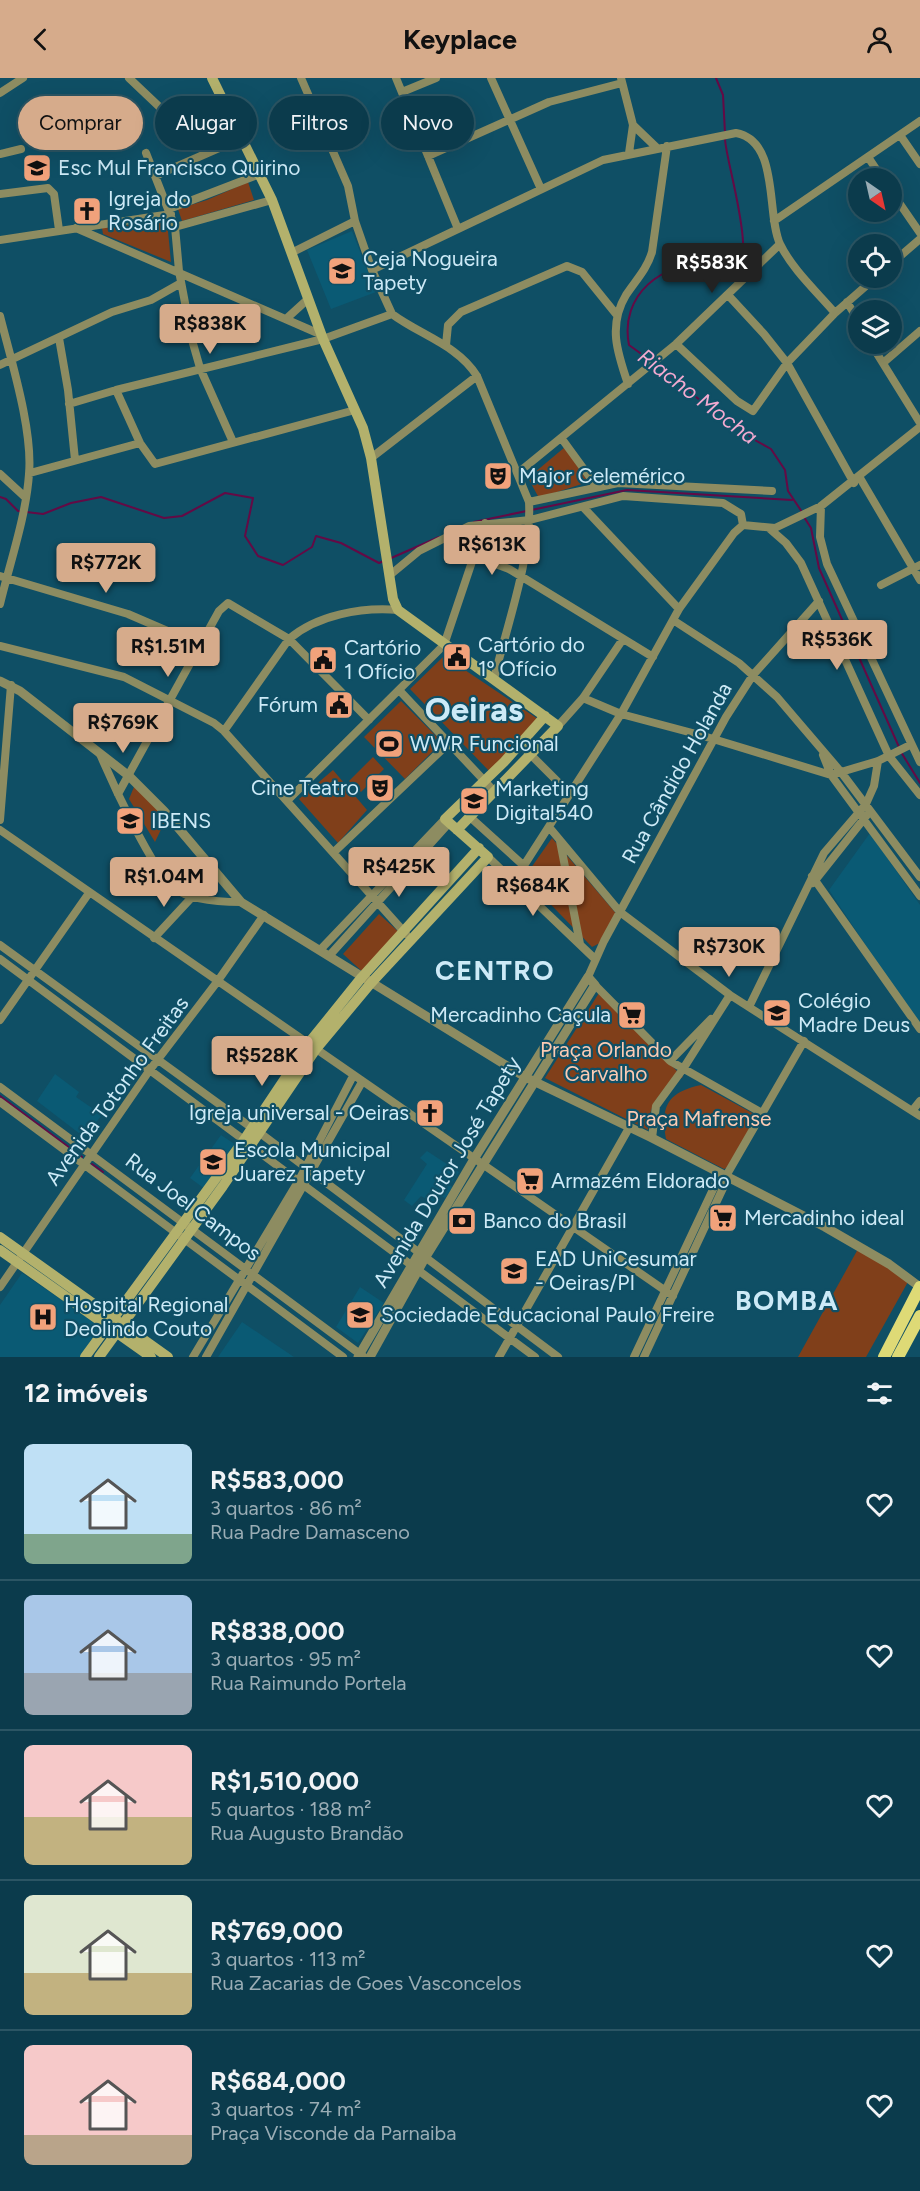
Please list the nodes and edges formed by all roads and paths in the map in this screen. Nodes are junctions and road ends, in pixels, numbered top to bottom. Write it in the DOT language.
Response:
graph roads {
  1 [pos="23,78"];
  2 [pos="129,78"];
  3 [pos="212,78"];
  4 [pos="301,78"];
  5 [pos="396,78"];
  6 [pos="436,78"];
  7 [pos="491,78"];
  8 [pos="621,81"];
  9 [pos="402,92"];
  10 [pos="0,93"];
  11 [pos="221,96"];
  12 [pos="508,119"];
  13 [pos="920,121"];
  14 [pos="633,125"];
  15 [pos="900,135"];
  16 [pos="667,146"];
  17 [pos="657,148"];
  18 [pos="18,150"];
  19 [pos="212,150"];
  20 [pos="248,150"];
  21 [pos="207,152"];
  22 [pos="146,153"];
  23 [pos="629,153"];
  24 [pos="0,154"];
  25 [pos="429,156"];
  26 [pos="868,157"];
  27 [pos="920,164"];
  28 [pos="875,168"];
  29 [pos="261,174"];
  30 [pos="155,176"];
  31 [pos="541,189"];
  32 [pos="0,194"];
  33 [pos="272,200"];
  34 [pos="902,207"];
  35 [pos="170,211"];
  36 [pos="355,221"];
  37 [pos="774,221"];
  38 [pos="175,227"];
  39 [pos="76,228"];
  40 [pos="458,229"];
  41 [pos="58,230"];
  42 [pos="920,233"];
  43 [pos="920,239"];
  44 [pos="0,240"];
  45 [pos="780,244"];
  46 [pos="293,252"];
  47 [pos="902,255"];
  48 [pos="372,270"];
  49 [pos="179,271"];
  50 [pos="181,284"];
  51 [pos="863,288"];
  52 [pos="728,296"];
  53 [pos="308,299"];
  54 [pos="847,302"];
  55 [pos="835,313"];
  56 [pos="392,314"];
  57 [pos="616,314"];
  58 [pos="0,317"];
  59 [pos="286,320"];
  60 [pos="920,331"];
  61 [pos="322,337"];
  62 [pos="59,338"];
  63 [pos="676,344"];
  64 [pos="446,345"];
  65 [pos="877,354"];
  66 [pos="12,360"];
  67 [pos="787,363"];
  68 [pos="883,363"];
  69 [pos="0,365"];
  70 [pos="201,368"];
  71 [pos="477,376"];
  72 [pos="628,384"];
  73 [pos="116,390"];
  74 [pos="69,404"];
  75 [pos="355,410"];
  76 [pos="919,428"];
  77 [pos="562,439"];
  78 [pos="233,442"];
  79 [pos="140,443"];
  80 [pos="371,458"];
  81 [pos="75,460"];
  82 [pos="519,472"];
  83 [pos="30,473"];
  84 [pos="0,474"];
  85 [pos="857,480"];
  86 [pos="597,488"];
  87 [pos="772,491"];
  88 [pos="25,500"];
  89 [pos="529,504"];
  90 [pos="821,506"];
  91 [pos="583,507"];
  92 [pos="530,519"];
  93 [pos="485,523"];
  94 [pos="743,525"];
  95 [pos="770,529"];
  96 [pos="474,556"];
  97 [pos="917,567"];
  98 [pos="390,572"];
  99 [pos="520,576"];
  100 [pos="3,577"];
  101 [pos="920,580"];
  102 [pos="881,585"];
  103 [pos="819,601"];
  104 [pos="0,604"];
  105 [pos="679,609"];
  106 [pos="398,610"];
  107 [pos="673,620"];
  108 [pos="289,639"];
  109 [pos="623,639"];
  110 [pos="200,645"];
  111 [pos="444,645"];
  112 [pos="0,646"];
  113 [pos="653,657"];
  114 [pos="753,675"];
  115 [pos="494,679"];
  116 [pos="0,681"];
  117 [pos="11,685"];
  118 [pos="399,690"];
  119 [pos="583,698"];
  120 [pos="171,700"];
  121 [pos="621,714"];
  122 [pos="545,716"];
  123 [pos="369,720"];
  124 [pos="558,726"];
  125 [pos="224,731"];
  126 [pos="713,739"];
  127 [pos="449,743"];
  128 [pos="520,744"];
  129 [pos="909,746"];
  130 [pos="100,752"];
  131 [pos="823,753"];
  132 [pos="530,754"];
  133 [pos="890,756"];
  134 [pos="878,761"];
  135 [pos="920,762"];
  136 [pos="841,772"];
  137 [pos="831,775"];
  138 [pos="129,776"];
  139 [pos="484,781"];
  140 [pos="494,791"];
  141 [pos="118,794"];
  142 [pos="570,794"];
  143 [pos="920,795"];
  144 [pos="288,800"];
  145 [pos="868,807"];
  146 [pos="861,815"];
  147 [pos="470,817"];
  148 [pos="0,820"];
  149 [pos="451,822"];
  150 [pos="549,827"];
  151 [pos="0,830"];
  152 [pos="560,840"];
  153 [pos="478,848"];
  154 [pos="334,852"];
  155 [pos="488,857"];
  156 [pos="523,865"];
  157 [pos="920,877"];
  158 [pos="814,879"];
  159 [pos="514,881"];
  160 [pos="89,893"];
  161 [pos="193,896"];
  162 [pos="371,896"];
  163 [pos="920,896"];
  164 [pos="241,902"];
  165 [pos="378,903"];
  166 [pos="620,912"];
  167 [pos="264,915"];
  168 [pos="409,936"];
  169 [pos="154,938"];
  170 [pos="0,945"];
  171 [pos="580,945"];
  172 [pos="320,950"];
  173 [pos="329,956"];
  174 [pos="0,959"];
  175 [pos="596,959"];
  176 [pos="34,970"];
  177 [pos="588,977"];
  178 [pos="27,980"];
  179 [pos="366,980"];
  180 [pos="218,982"];
  181 [pos="595,985"];
  182 [pos="730,995"];
  183 [pos="723,1007"];
  184 [pos="749,1007"];
  185 [pos="0,1020"];
  186 [pos="920,1029"];
  187 [pos="804,1041"];
  188 [pos="312,1047"];
  189 [pos="157,1060"];
  190 [pos="670,1061"];
  191 [pos="683,1069"];
  192 [pos="148,1071"];
  193 [pos="353,1076"];
  194 [pos="525,1077"];
  195 [pos="535,1081"];
  196 [pos="362,1082"];
  197 [pos="0,1087"];
  198 [pos="920,1101"];
  199 [pos="0,1102"];
  200 [pos="762,1113"];
  201 [pos="916,1113"];
  202 [pos="629,1128"];
  203 [pos="256,1130"];
  204 [pos="652,1138"];
  205 [pos="248,1143"];
  206 [pos="93,1154"];
  207 [pos="474,1159"];
  208 [pos="483,1165"];
  209 [pos="84,1167"];
  210 [pos="309,1169"];
  211 [pos="726,1176"];
  212 [pos="302,1182"];
  213 [pos="179,1228"];
  214 [pos="573,1228"];
  215 [pos="189,1234"];
  216 [pos="0,1237"];
  217 [pos="0,1250"];
  218 [pos="422,1256"];
  219 [pos="20,1258"];
  220 [pos="414,1269"];
  221 [pos="250,1272"];
  222 [pos="243,1282"];
  223 [pos="0,1287"];
  224 [pos="920,1287"];
  225 [pos="664,1289"];
  226 [pos="673,1296"];
  227 [pos="920,1316"];
  228 [pos="115,1325"];
  229 [pos="516,1326"];
  230 [pos="510,1339"];
  231 [pos="361,1356"];
  232 [pos="86,1357"];
  233 [pos="99,1357"];
  234 [pos="151,1357"];
  235 [pos="168,1357"];
  236 [pos="193,1357"];
  237 [pos="206,1357"];
  238 [pos="343,1357"];
  239 [pos="370,1357"];
  240 [pos="499,1357"];
  241 [pos="535,1357"];
  242 [pos="558,1357"];
  243 [pos="634,1357"];
  244 [pos="644,1357"];
  245 [pos="884,1357"];
  246 [pos="898,1357"];
  1 -- 10 [label="street"];
  2 -- 21 [label="street"];
  3 -- 11 [label="main road"];
  4 -- 36 [label="street"];
  5 -- 9 [label="street"];
  6 -- 9 [label="street"];
  7 -- 12 [label="street"];
  8 -- 12 [label="street"];
  8 -- 14 [label="street"];
  9 -- 25 [label="street"];
  12 -- 25 [label="street"];
  12 -- 31 [label="street"];
  13 -- 15 [label="street"];
  14 -- 17 [label="street"];
  14 -- 23 [label="street"];
  15 -- 26 [label="street"];
  15 -- 27 [label="street"];
  16 -- 17 [label="street"];
  16 -- 37 [label="street"];
  16 -- 57 [label="street"];
  17 -- 23 [label="street"];
  18 -- 24 [label="street"];
  19 -- 21 [label="street"];
  20 -- 29 [label="main road"];
  21 -- 30 [label="street"];
  22 -- 30 [label="street"];
  23 -- 31 [label="street"];
  25 -- 40 [label="street"];
  26 -- 28 [label="street"];
  26 -- 37 [label="street"];
  29 -- 33 [label="main road"];
  29 -- 35 [label="street"];
  30 -- 35 [label="street"];
  31 -- 40 [label="street"];
  32 -- 41 [label="street"];
  33 -- 38 [label="street"];
  33 -- 46 [label="main road"];
  34 -- 42 [label="street"];
  35 -- 38 [label="street"];
  35 -- 39 [label="street"];
  36 -- 46 [label="street"];
  36 -- 48 [label="street"];
  37 -- 45 [label="street"];
  38 -- 49 [label="street"];
  39 -- 41 [label="street"];
  39 -- 49 [label="street"];
  40 -- 48 [label="street"];
  41 -- 44 [label="street"];
  43 -- 47 [label="street"];
  45 -- 52 [label="street"];
  45 -- 55 [label="street"];
  46 -- 53 [label="main road"];
  48 -- 56 [label="street"];
  49 -- 50 [label="street"];
  49 -- 59 [label="street"];
  50 -- 62 [label="street"];
  50 -- 70 [label="street"];
  51 -- 54 [label="street"];
  52 -- 63 [label="street"];
  52 -- 67 [label="street"];
  53 -- 59 [label="street"];
  53 -- 61 [label="main road"];
  54 -- 55 [label="street"];
  55 -- 67 [label="street"];
  56 -- 61 [label="street"];
  56 -- 64 [label="street"];
  57 -- 64 [label="street"];
  57 -- 72 [label="street"];
  58 -- 66 [label="street"];
  59 -- 61 [label="street"];
  60 -- 68 [label="street"];
  61 -- 70 [label="street"];
  61 -- 75 [label="main road"];
  62 -- 66 [label="street"];
  62 -- 74 [label="street"];
  63 -- 67 [label="street"];
  63 -- 72 [label="street"];
  64 -- 71 [label="street"];
  65 -- 68 [label="street"];
  66 -- 69 [label="street"];
  66 -- 83 [label="street"];
  67 -- 85 [label="street"];
  68 -- 76 [label="street"];
  70 -- 73 [label="street"];
  70 -- 78 [label="street"];
  71 -- 80 [label="street"];
  71 -- 82 [label="street"];
  72 -- 77 [label="street"];
  73 -- 74 [label="street"];
  73 -- 79 [label="street"];
  74 -- 81 [label="street"];
  75 -- 78 [label="street"];
  75 -- 80 [label="main road"];
  76 -- 85 [label="street"];
  77 -- 82 [label="street"];
  77 -- 86 [label="street"];
  78 -- 79 [label="street"];
  79 -- 81 [label="street"];
  80 -- 98 [label="main road"];
  81 -- 83 [label="street"];
  82 -- 89 [label="street"];
  83 -- 88 [label="street"];
  84 -- 88 [label="street"];
  85 -- 90 [label="street"];
  85 -- 97 [label="street"];
  86 -- 87 [label="street"];
  86 -- 89 [label="street"];
  88 -- 100 [label="street"];
  89 -- 92 [label="street"];
  90 -- 95 [label="street"];
  90 -- 129 [label="street"];
  91 -- 92 [label="street"];
  91 -- 94 [label="street"];
  91 -- 105 [label="street"];
  92 -- 93 [label="street"];
  92 -- 99 [label="street"];
  93 -- 96 [label="street"];
  93 -- 98 [label="street"];
  94 -- 95 [label="street"];
  94 -- 105 [label="street"];
  95 -- 103 [label="street"];
  96 -- 99 [label="street"];
  96 -- 111 [label="street"];
  97 -- 101 [label="street"];
  97 -- 102 [label="street"];
  98 -- 106 [label="main road"];
  99 -- 109 [label="street"];
  99 -- 115 [label="street"];
  100 -- 104 [label="street"];
  100 -- 110 [label="street"];
  103 -- 114 [label="street, Rua Cândido Holanda"];
  103 -- 133 [label="street"];
  105 -- 107 [label="street"];
  106 -- 108 [label="street"];
  106 -- 111 [label="main road"];
  107 -- 113 [label="street"];
  107 -- 114 [label="street"];
  108 -- 110 [label="street"];
  108 -- 123 [label="street"];
  108 -- 125 [label="street"];
  109 -- 113 [label="street"];
  109 -- 119 [label="street"];
  110 -- 120 [label="street"];
  111 -- 115 [label="main road"];
  111 -- 118 [label="street"];
  112 -- 120 [label="street"];
  113 -- 121 [label="street"];
  114 -- 126 [label="street, Rua Cândido Holanda"];
  114 -- 131 [label="street"];
  115 -- 122 [label="main road"];
  116 -- 117 [label="street"];
  117 -- 130 [label="street"];
  117 -- 148 [label="street"];
  118 -- 123 [label="street"];
  118 -- 127 [label="street"];
  119 -- 121 [label="street"];
  119 -- 124 [label="street"];
  120 -- 125 [label="street"];
  120 -- 138 [label="street"];
  121 -- 126 [label="street"];
  121 -- 142 [label="street"];
  122 -- 124 [label="main road"];
  122 -- 128 [label="main road"];
  123 -- 144 [label="street"];
  124 -- 132 [label="main road"];
  125 -- 144 [label="street"];
  126 -- 137 [label="street"];
  126 -- 166 [label="street, Rua Cândido Holanda"];
  127 -- 139 [label="street"];
  127 -- 154 [label="street"];
  128 -- 132 [label="street"];
  128 -- 139 [label="main road"];
  129 -- 133 [label="street"];
  129 -- 135 [label="street"];
  130 -- 138 [label="street"];
  130 -- 141 [label="street"];
  131 -- 136 [label="street"];
  131 -- 137 [label="street"];
  132 -- 140 [label="main road"];
  132 -- 142 [label="street"];
  133 -- 134 [label="street"];
  133 -- 143 [label="street"];
  134 -- 136 [label="street"];
  134 -- 145 [label="street"];
  136 -- 137 [label="street"];
  136 -- 145 [label="street"];
  137 -- 146 [label="street"];
  138 -- 141 [label="street"];
  138 -- 164 [label="street"];
  139 -- 140 [label="street"];
  139 -- 149 [label="main road"];
  140 -- 147 [label="main road"];
  141 -- 161 [label="street"];
  142 -- 150 [label="street"];
  144 -- 154 [label="street"];
  145 -- 146 [label="street"];
  145 -- 157 [label="street"];
  146 -- 158 [label="street"];
  146 -- 163 [label="street"];
  147 -- 149 [label="main road"];
  147 -- 156 [label="street"];
  149 -- 153 [label="main road"];
  149 -- 162 [label="street"];
  149 -- 165 [label="street"];
  150 -- 152 [label="street"];
  150 -- 156 [label="street"];
  151 -- 160 [label="street"];
  152 -- 166 [label="street"];
  152 -- 171 [label="street"];
  153 -- 155 [label="main road"];
  153 -- 168 [label="main road"];
  154 -- 162 [label="street"];
  155 -- 159 [label="street"];
  155 -- 168 [label="main road"];
  156 -- 159 [label="street"];
  158 -- 184 [label="street"];
  158 -- 186 [label="street"];
  159 -- 171 [label="street"];
  160 -- 169 [label="street"];
  160 -- 176 [label="street"];
  161 -- 164 [label="street"];
  161 -- 169 [label="street"];
  162 -- 165 [label="street"];
  162 -- 172 [label="street"];
  164 -- 167 [label="street"];
  165 -- 168 [label="street"];
  165 -- 173 [label="street"];
  166 -- 175 [label="street, Rua Cândido Holanda"];
  166 -- 182 [label="street"];
  167 -- 172 [label="street"];
  167 -- 180 [label="street, Avenida Totonho Freitas"];
  168 -- 179 [label="main road"];
  169 -- 180 [label="street"];
  170 -- 176 [label="street"];
  171 -- 175 [label="street"];
  172 -- 173 [label="street"];
  173 -- 179 [label="street"];
  174 -- 178 [label="street"];
  175 -- 177 [label="street, Rua Cândido Holanda"];
  176 -- 178 [label="street"];
  176 -- 189 [label="street"];
  177 -- 181 [label="street"];
  177 -- 194 [label="street, Avenida Doutor José Tapety"];
  178 -- 185 [label="street"];
  178 -- 192 [label="street"];
  179 -- 188 [label="main road"];
  179 -- 194 [label="street"];
  180 -- 188 [label="street"];
  180 -- 189 [label="street, Avenida Totonho Freitas"];
  181 -- 190 [label="street"];
  181 -- 195 [label="street, Avenida Doutor José Tapety"];
  182 -- 183 [label="street"];
  182 -- 184 [label="street"];
  183 -- 190 [label="street"];
  183 -- 191 [label="street"];
  184 -- 187 [label="street"];
  187 -- 200 [label="street"];
  187 -- 201 [label="street"];
  188 -- 193 [label="street"];
  188 -- 203 [label="main road"];
  189 -- 192 [label="street, Avenida Totonho Freitas"];
  189 -- 203 [label="street"];
  190 -- 191 [label="street"];
  191 -- 200 [label="street"];
  191 -- 204 [label="street"];
  192 -- 205 [label="street"];
  192 -- 206 [label="street, Avenida Totonho Freitas"];
  193 -- 196 [label="street"];
  193 -- 210 [label="street"];
  194 -- 195 [label="street"];
  194 -- 207 [label="street, Avenida Doutor José Tapety"];
  195 -- 202 [label="street"];
  195 -- 208 [label="street, Avenida Doutor José Tapety"];
  196 -- 207 [label="street"];
  196 -- 210 [label="street"];
  197 -- 206 [label="street, Rua Joel Campos"];
  198 -- 201 [label="street"];
  199 -- 209 [label="street, Rua Joel Campos"];
  200 -- 211 [label="street"];
  202 -- 204 [label="street"];
  202 -- 214 [label="street"];
  203 -- 205 [label="main road"];
  203 -- 210 [label="street"];
  204 -- 211 [label="street"];
  205 -- 212 [label="street"];
  205 -- 213 [label="main road"];
  205 -- 215 [label="main road"];
  206 -- 209 [label="street, Avenida Totonho Freitas"];
  206 -- 213 [label="street, Rua Joel Campos"];
  207 -- 208 [label="street"];
  207 -- 218 [label="street, Avenida Doutor José Tapety"];
  208 -- 214 [label="street"];
  208 -- 218 [label="street, Avenida Doutor José Tapety"];
  209 -- 213 [label="street, Rua Joel Campos"];
  209 -- 219 [label="street, Avenida Totonho Freitas"];
  210 -- 212 [label="street"];
  210 -- 218 [label="street"];
  211 -- 224 [label="street"];
  211 -- 225 [label="street"];
  211 -- 226 [label="street"];
  212 -- 220 [label="street"];
  212 -- 221 [label="street"];
  213 -- 215 [label="street, Rua Joel Campos"];
  213 -- 228 [label="main road"];
  214 -- 225 [label="street"];
  214 -- 229 [label="street"];
  215 -- 221 [label="street, Rua Joel Campos"];
  215 -- 222 [label="street, Rua Joel Campos"];
  215 -- 228 [label="main road"];
  216 -- 219 [label="main road"];
  217 -- 219 [label="main road"];
  218 -- 220 [label="street, Avenida Doutor José Tapety"];
  218 -- 229 [label="street"];
  219 -- 223 [label="street, Avenida Totonho Freitas"];
  219 -- 228 [label="main road"];
  220 -- 230 [label="street"];
  220 -- 231 [label="street, Avenida Doutor José Tapety"];
  220 -- 239 [label="street, Avenida Doutor José Tapety"];
  221 -- 222 [label="street"];
  221 -- 231 [label="street, Rua Joel Campos"];
  222 -- 236 [label="street"];
  222 -- 237 [label="street"];
  222 -- 238 [label="street, Rua Joel Campos"];
  224 -- 245 [label="highway"];
  225 -- 226 [label="street"];
  225 -- 243 [label="street"];
  226 -- 244 [label="street"];
  227 -- 246 [label="highway"];
  228 -- 232 [label="main road"];
  228 -- 233 [label="main road"];
  228 -- 234 [label="main road"];
  228 -- 235 [label="main road"];
  229 -- 230 [label="street"];
  229 -- 242 [label="street"];
  230 -- 240 [label="street"];
  230 -- 241 [label="street"];
}
